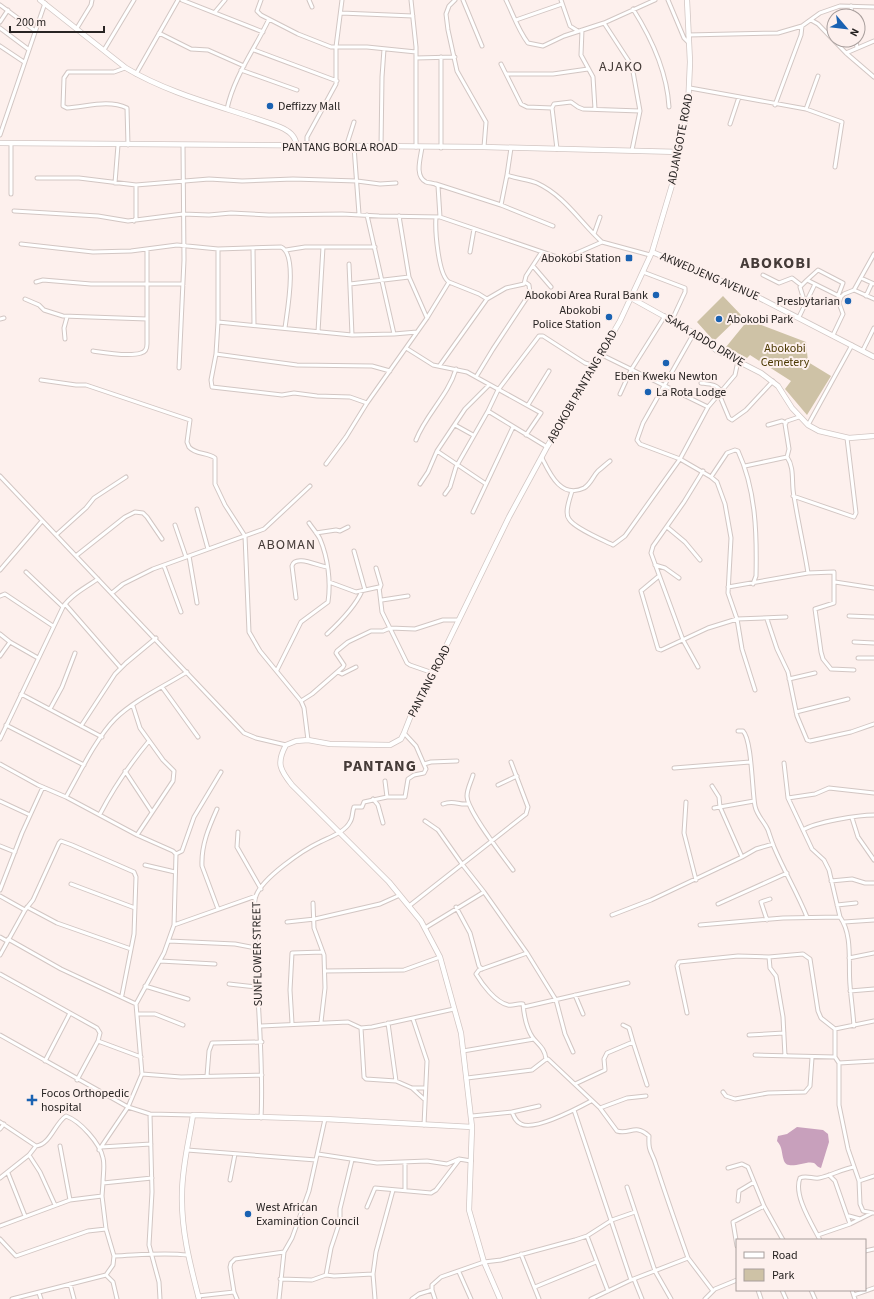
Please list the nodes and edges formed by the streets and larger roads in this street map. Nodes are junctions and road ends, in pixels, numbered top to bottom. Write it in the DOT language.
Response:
graph roads {
  1 [pos="40,0"];
  2 [pos="92,0"];
  3 [pos="134,0"];
  4 [pos="178,0"];
  5 [pos="182,0"];
  6 [pos="224,0"];
  7 [pos="261,0"];
  8 [pos="309,0"];
  9 [pos="342,0"];
  10 [pos="411,0"];
  11 [pos="447,0"];
  12 [pos="463,0"];
  13 [pos="506,0"];
  14 [pos="561,0"];
  15 [pos="655,0"];
  16 [pos="668,0"];
  17 [pos="687,0"];
  18 [pos="453,1"];
  19 [pos="45,4"];
  20 [pos="562,4"];
  21 [pos="0,5"];
  22 [pos="851,6"];
  23 [pos="312,7"];
  24 [pos="874,7"];
  25 [pos="633,9"];
  26 [pos="8,10"];
  27 [pos="215,12"];
  28 [pos="341,13"];
  29 [pos="413,16"];
  30 [pos="269,19"];
  31 [pos="516,20"];
  32 [pos="811,20"];
  33 [pos="0,22"];
  34 [pos="604,23"];
  35 [pos="802,26"];
  36 [pos="0,28"];
  37 [pos="77,28"];
  38 [pos="34,30"];
  39 [pos="580,31"];
  40 [pos="262,32"];
  41 [pos="159,33"];
  42 [pos="688,35"];
  43 [pos="688,42"];
  44 [pos="482,46"];
  45 [pos="0,47"];
  46 [pos="336,47"];
  47 [pos="857,48"];
  48 [pos="28,49"];
  49 [pos="384,49"];
  50 [pos="104,50"];
  51 [pos="254,50"];
  52 [pos="416,52"];
  53 [pos="846,53"];
  54 [pos="441,57"];
  55 [pos="455,57"];
  56 [pos="416,58"];
  57 [pos="24,62"];
  58 [pos="501,64"];
  59 [pos="244,66"];
  60 [pos="126,68"];
  61 [pos="588,69"];
  62 [pos="241,70"];
  63 [pos="136,74"];
  64 [pos="507,74"];
  65 [pos="818,76"];
  66 [pos="874,77"];
  67 [pos="337,81"];
  68 [pos="690,88"];
  69 [pos="297,90"];
  70 [pos="739,97"];
  71 [pos="775,104"];
  72 [pos="669,107"];
  73 [pos="552,108"];
  74 [pos="227,109"];
  75 [pos="595,109"];
  76 [pos="806,109"];
  77 [pos="640,111"];
  78 [pos="354,122"];
  79 [pos="730,124"];
  80 [pos="0,135"];
  81 [pos="0,144"];
  82 [pos="11,144"];
  83 [pos="118,145"];
  84 [pos="128,145"];
  85 [pos="183,146"];
  86 [pos="298,146"];
  87 [pos="306,146"];
  88 [pos="354,146"];
  89 [pos="346,147"];
  90 [pos="381,147"];
  91 [pos="416,147"];
  92 [pos="422,147"];
  93 [pos="484,147"];
  94 [pos="441,148"];
  95 [pos="511,148"];
  96 [pos="557,149"];
  97 [pos="632,150"];
  98 [pos="680,152"];
  99 [pos="835,167"];
  100 [pos="507,176"];
  101 [pos="37,178"];
  102 [pos="184,180"];
  103 [pos="357,182"];
  104 [pos="115,183"];
  105 [pos="396,183"];
  106 [pos="436,184"];
  107 [pos="136,185"];
  108 [pos="10,194"];
  109 [pos="501,205"];
  110 [pos="14,211"];
  111 [pos="183,214"];
  112 [pos="359,214"];
  113 [pos="367,215"];
  114 [pos="399,216"];
  115 [pos="436,217"];
  116 [pos="440,217"];
  117 [pos="600,217"];
  118 [pos="134,221"];
  119 [pos="553,226"];
  120 [pos="474,229"];
  121 [pos="594,234"];
  122 [pos="602,242"];
  123 [pos="21,244"];
  124 [pos="183,246"];
  125 [pos="323,247"];
  126 [pos="375,247"];
  127 [pos="147,249"];
  128 [pos="253,249"];
  129 [pos="218,250"];
  130 [pos="286,250"];
  131 [pos="470,252"];
  132 [pos="541,253"];
  133 [pos="651,253"];
  134 [pos="874,254"];
  135 [pos="349,264"];
  136 [pos="533,266"];
  137 [pos="643,272"];
  138 [pos="763,275"];
  139 [pos="409,277"];
  140 [pos="861,278"];
  141 [pos="807,280"];
  142 [pos="382,281"];
  143 [pos="36,282"];
  144 [pos="449,282"];
  145 [pos="525,282"];
  146 [pos="183,284"];
  147 [pos="350,284"];
  148 [pos="815,284"];
  149 [pos="873,284"];
  150 [pos="147,285"];
  151 [pos="801,285"];
  152 [pos="551,287"];
  153 [pos="854,290"];
  154 [pos="840,296"];
  155 [pos="866,296"];
  156 [pos="632,298"];
  157 [pos="25,299"];
  158 [pos="487,299"];
  159 [pos="874,299"];
  160 [pos="807,302"];
  161 [pos="665,316"];
  162 [pos="67,317"];
  163 [pos="799,317"];
  164 [pos="427,318"];
  165 [pos="147,319"];
  166 [pos="672,320"];
  167 [pos="218,322"];
  168 [pos="254,324"];
  169 [pos="285,328"];
  170 [pos="874,328"];
  171 [pos="318,332"];
  172 [pos="417,332"];
  173 [pos="694,333"];
  174 [pos="394,334"];
  175 [pos="352,335"];
  176 [pos="833,335"];
  177 [pos="65,339"];
  178 [pos="852,345"];
  179 [pos="406,348"];
  180 [pos="863,350"];
  181 [pos="93,351"];
  182 [pos="216,354"];
  183 [pos="602,355"];
  184 [pos="874,357"];
  185 [pos="738,361"];
  186 [pos="440,365"];
  187 [pos="595,366"];
  188 [pos="179,368"];
  189 [pos="456,369"];
  190 [pos="631,370"];
  191 [pos="390,371"];
  192 [pos="549,371"];
  193 [pos="476,377"];
  194 [pos="41,380"];
  195 [pos="773,381"];
  196 [pos="701,383"];
  197 [pos="489,385"];
  198 [pos="664,386"];
  199 [pos="498,390"];
  200 [pos="720,393"];
  201 [pos="620,394"];
  202 [pos="368,403"];
  203 [pos="528,405"];
  204 [pos="708,407"];
  205 [pos="488,411"];
  206 [pos="800,417"];
  207 [pos="786,423"];
  208 [pos="455,425"];
  209 [pos="768,425"];
  210 [pos="808,425"];
  211 [pos="513,427"];
  212 [pos="473,435"];
  213 [pos="526,435"];
  214 [pos="874,436"];
  215 [pos="847,438"];
  216 [pos="416,440"];
  217 [pos="547,447"];
  218 [pos="437,451"];
  219 [pos="787,457"];
  220 [pos="542,458"];
  221 [pos="680,459"];
  222 [pos="610,461"];
  223 [pos="326,464"];
  224 [pos="458,464"];
  225 [pos="745,466"];
  226 [pos="703,471"];
  227 [pos="0,476"];
  228 [pos="126,477"];
  229 [pos="712,477"];
  230 [pos="420,484"];
  231 [pos="486,484"];
  232 [pos="310,486"];
  233 [pos="572,491"];
  234 [pos="445,494"];
  235 [pos="794,496"];
  236 [pos="197,509"];
  237 [pos="473,512"];
  238 [pos="509,517"];
  239 [pos="42,521"];
  240 [pos="309,523"];
  241 [pos="175,525"];
  242 [pos="348,527"];
  243 [pos="667,527"];
  244 [pos="316,533"];
  245 [pos="56,535"];
  246 [pos="245,536"];
  247 [pos="162,539"];
  248 [pos="208,549"];
  249 [pos="354,551"];
  250 [pos="77,555"];
  251 [pos="187,556"];
  252 [pos="700,560"];
  253 [pos="655,565"];
  254 [pos="164,566"];
  255 [pos="327,567"];
  256 [pos="376,568"];
  257 [pos="0,570"];
  258 [pos="26,572"];
  259 [pos="808,573"];
  260 [pos="659,576"];
  261 [pos="679,578"];
  262 [pos="98,579"];
  263 [pos="329,582"];
  264 [pos="834,582"];
  265 [pos="753,584"];
  266 [pos="728,587"];
  267 [pos="380,588"];
  268 [pos="874,588"];
  269 [pos="364,590"];
  270 [pos="112,594"];
  271 [pos="0,596"];
  272 [pos="408,596"];
  273 [pos="296,598"];
  274 [pos="382,600"];
  275 [pos="197,603"];
  276 [pos="64,605"];
  277 [pos="181,612"];
  278 [pos="849,616"];
  279 [pos="786,617"];
  280 [pos="874,617"];
  281 [pos="737,619"];
  282 [pos="767,619"];
  283 [pos="459,620"];
  284 [pos="53,626"];
  285 [pos="390,628"];
  286 [pos="0,634"];
  287 [pos="326,634"];
  288 [pos="156,638"];
  289 [pos="683,640"];
  290 [pos="10,642"];
  291 [pos="854,642"];
  292 [pos="874,643"];
  293 [pos="75,653"];
  294 [pos="0,656"];
  295 [pos="38,658"];
  296 [pos="858,658"];
  297 [pos="874,658"];
  298 [pos="120,667"];
  299 [pos="356,667"];
  300 [pos="698,667"];
  301 [pos="277,670"];
  302 [pos="854,670"];
  303 [pos="188,672"];
  304 [pos="338,672"];
  305 [pos="433,673"];
  306 [pos="815,673"];
  307 [pos="789,679"];
  308 [pos="162,687"];
  309 [pos="755,690"];
  310 [pos="21,694"];
  311 [pos="848,699"];
  312 [pos="301,701"];
  313 [pos="133,706"];
  314 [pos="50,709"];
  315 [pos="796,712"];
  316 [pos="874,724"];
  317 [pos="6,725"];
  318 [pos="81,726"];
  319 [pos="738,731"];
  320 [pos="404,733"];
  321 [pos="102,737"];
  322 [pos="198,737"];
  323 [pos="0,738"];
  324 [pos="308,740"];
  325 [pos="149,741"];
  326 [pos="286,745"];
  327 [pos="457,761"];
  328 [pos="511,762"];
  329 [pos="750,762"];
  330 [pos="0,764"];
  331 [pos="424,764"];
  332 [pos="784,764"];
  333 [pos="84,766"];
  334 [pos="674,768"];
  335 [pos="125,770"];
  336 [pos="221,772"];
  337 [pos="472,775"];
  338 [pos="517,776"];
  339 [pos="385,781"];
  340 [pos="498,785"];
  341 [pos="712,786"];
  342 [pos="43,788"];
  343 [pos="874,793"];
  344 [pos="66,797"];
  345 [pos="387,797"];
  346 [pos="788,798"];
  347 [pos="373,800"];
  348 [pos="0,801"];
  349 [pos="754,801"];
  350 [pos="686,802"];
  351 [pos="443,804"];
  352 [pos="468,804"];
  353 [pos="720,807"];
  354 [pos="714,808"];
  355 [pos="217,809"];
  356 [pos="152,812"];
  357 [pos="30,814"];
  358 [pos="100,814"];
  359 [pos="874,815"];
  360 [pos="852,818"];
  361 [pos="425,821"];
  362 [pos="383,823"];
  363 [pos="803,830"];
  364 [pos="238,832"];
  365 [pos="339,833"];
  366 [pos="137,835"];
  367 [pos="491,840"];
  368 [pos="773,844"];
  369 [pos="0,846"];
  370 [pos="15,852"];
  371 [pos="176,854"];
  372 [pos="742,857"];
  373 [pos="874,860"];
  374 [pos="462,864"];
  375 [pos="145,865"];
  376 [pos="513,870"];
  377 [pos="175,872"];
  378 [pos="787,873"];
  379 [pos="696,880"];
  380 [pos="831,880"];
  381 [pos="874,883"];
  382 [pos="71,884"];
  383 [pos="261,889"];
  384 [pos="0,890"];
  385 [pos="484,892"];
  386 [pos="400,895"];
  387 [pos="0,896"];
  388 [pos="256,896"];
  389 [pos="770,900"];
  390 [pos="313,903"];
  391 [pos="856,903"];
  392 [pos="718,904"];
  393 [pos="838,905"];
  394 [pos="409,906"];
  395 [pos="456,907"];
  396 [pos="135,908"];
  397 [pos="26,909"];
  398 [pos="218,909"];
  399 [pos="612,915"];
  400 [pos="807,917"];
  401 [pos="840,917"];
  402 [pos="315,919"];
  403 [pos="767,920"];
  404 [pos="874,920"];
  405 [pos="288,922"];
  406 [pos="844,922"];
  407 [pos="174,925"];
  408 [pos="700,925"];
  409 [pos="425,928"];
  410 [pos="0,937"];
  411 [pos="8,940"];
  412 [pos="169,941"];
  413 [pos="256,948"];
  414 [pos="131,949"];
  415 [pos="323,952"];
  416 [pos="527,953"];
  417 [pos="874,953"];
  418 [pos="0,955"];
  419 [pos="440,957"];
  420 [pos="769,957"];
  421 [pos="849,958"];
  422 [pos="160,961"];
  423 [pos="215,964"];
  424 [pos="482,969"];
  425 [pos="325,971"];
  426 [pos="0,974"];
  427 [pos="628,983"];
  428 [pos="229,984"];
  429 [pos="145,986"];
  430 [pos="256,987"];
  431 [pos="874,989"];
  432 [pos="850,991"];
  433 [pos="122,995"];
  434 [pos="575,995"];
  435 [pos="188,999"];
  436 [pos="556,1000"];
  437 [pos="136,1004"];
  438 [pos="524,1007"];
  439 [pos="454,1009"];
  440 [pos="70,1013"];
  441 [pos="686,1013"];
  442 [pos="137,1014"];
  443 [pos="583,1014"];
  444 [pos="413,1018"];
  445 [pos="874,1021"];
  446 [pos="321,1022"];
  447 [pos="292,1023"];
  448 [pos="388,1023"];
  449 [pos="183,1024"];
  450 [pos="623,1025"];
  451 [pos="261,1026"];
  452 [pos="854,1026"];
  453 [pos="361,1028"];
  454 [pos="835,1029"];
  455 [pos="784,1033"];
  456 [pos="0,1035"];
  457 [pos="749,1035"];
  458 [pos="534,1039"];
  459 [pos="98,1041"];
  460 [pos="262,1042"];
  461 [pos="633,1042"];
  462 [pos="463,1051"];
  463 [pos="573,1052"];
  464 [pos="755,1055"];
  465 [pos="784,1056"];
  466 [pos="141,1057"];
  467 [pos="835,1057"];
  468 [pos="812,1058"];
  469 [pos="546,1059"];
  470 [pos="45,1061"];
  471 [pos="874,1061"];
  472 [pos="839,1063"];
  473 [pos="142,1074"];
  474 [pos="262,1075"];
  475 [pos="207,1076"];
  476 [pos="467,1078"];
  477 [pos="77,1080"];
  478 [pos="396,1081"];
  479 [pos="575,1084"];
  480 [pos="647,1085"];
  481 [pos="412,1088"];
  482 [pos="425,1088"];
  483 [pos="723,1092"];
  484 [pos="646,1096"];
  485 [pos="424,1100"];
  486 [pos="591,1101"];
  487 [pos="539,1106"];
  488 [pos="128,1107"];
  489 [pos="600,1108"];
  490 [pos="574,1110"];
  491 [pos="512,1112"];
  492 [pos="150,1114"];
  493 [pos="193,1115"];
  494 [pos="472,1116"];
  495 [pos="261,1118"];
  496 [pos="325,1119"];
  497 [pos="0,1122"];
  498 [pos="4,1124"];
  499 [pos="424,1125"];
  500 [pos="472,1127"];
  501 [pos="0,1130"];
  502 [pos="151,1144"];
  503 [pos="36,1146"];
  504 [pos="60,1146"];
  505 [pos="100,1149"];
  506 [pos="187,1150"];
  507 [pos="235,1154"];
  508 [pos="318,1154"];
  509 [pos="29,1155"];
  510 [pos="459,1159"];
  511 [pos="316,1160"];
  512 [pos="352,1160"];
  513 [pos="470,1161"];
  514 [pos="405,1163"];
  515 [pos="854,1167"];
  516 [pos="728,1168"];
  517 [pos="8,1173"];
  518 [pos="829,1175"];
  519 [pos="874,1176"];
  520 [pos="0,1178"];
  521 [pos="152,1178"];
  522 [pos="230,1180"];
  523 [pos="859,1181"];
  524 [pos="754,1182"];
  525 [pos="103,1183"];
  526 [pos="627,1187"];
  527 [pos="393,1190"];
  528 [pos="405,1190"];
  529 [pos="102,1196"];
  530 [pos="70,1200"];
  531 [pos="738,1201"];
  532 [pos="55,1205"];
  533 [pos="764,1206"];
  534 [pos="367,1207"];
  535 [pos="635,1212"];
  536 [pos="873,1213"];
  537 [pos="25,1216"];
  538 [pos="849,1216"];
  539 [pos="612,1220"];
  540 [pos="860,1220"];
  541 [pos="850,1224"];
  542 [pos="0,1226"];
  543 [pos="106,1229"];
  544 [pos="818,1235"];
  545 [pos="587,1236"];
  546 [pos="0,1239"];
  547 [pos="782,1239"];
  548 [pos="820,1239"];
  549 [pos="736,1240"];
  550 [pos="284,1252"];
  551 [pos="521,1254"];
  552 [pos="153,1255"];
  553 [pos="188,1255"];
  554 [pos="114,1256"];
  555 [pos="688,1258"];
  556 [pos="484,1262"];
  557 [pos="596,1262"];
  558 [pos="655,1271"];
  559 [pos="459,1272"];
  560 [pos="373,1274"];
  561 [pos="106,1275"];
  562 [pos="326,1275"];
  563 [pos="280,1278"];
  564 [pos="632,1279"];
  565 [pos="736,1280"];
  566 [pos="70,1284"];
  567 [pos="535,1287"];
  568 [pos="874,1288"];
  569 [pos="432,1290"];
  570 [pos="608,1291"];
  571 [pos="713,1291"];
  572 [pos="234,1292"];
  573 [pos="39,1293"];
  574 [pos="198,1297"];
  575 [pos="854,1297"];
  576 [pos="12,1299"];
  577 [pos="41,1299"];
  578 [pos="74,1299"];
  579 [pos="116,1299"];
  580 [pos="160,1299"];
  581 [pos="237,1299"];
  582 [pos="279,1299"];
  583 [pos="375,1299"];
  584 [pos="412,1299"];
  585 [pos="435,1299"];
  586 [pos="471,1299"];
  587 [pos="500,1299"];
  588 [pos="539,1299"];
  589 [pos="590,1299"];
  590 [pos="642,1299"];
  591 [pos="671,1299"];
  592 [pos="705,1299"];
  1 -- 19 [label="street"];
  2 -- 37 [label="street"];
  3 -- 50 [label="street"];
  4 -- 41 [label="street"];
  5 -- 27 [label="street"];
  6 -- 27 [label="street"];
  7 -- 30 [label="street"];
  8 -- 23 [label="street"];
  9 -- 28 [label="street"];
  10 -- 29 [label="street"];
  11 -- 18 [label="street"];
  12 -- 44 [label="street"];
  13 -- 31 [label="street"];
  14 -- 20 [label="street"];
  15 -- 25 [label="street"];
  16 -- 43 [label="street"];
  17 -- 42 [label="street, ADJANGOTE ROAD"];
  18 -- 55 [label="street"];
  19 -- 37 [label="street"];
  19 -- 38 [label="street"];
  20 -- 31 [label="street"];
  20 -- 39 [label="street"];
  21 -- 26 [label="street"];
  22 -- 24 [label="street"];
  22 -- 32 [label="street"];
  25 -- 34 [label="street"];
  25 -- 72 [label="street"];
  26 -- 33 [label="street"];
  26 -- 38 [label="street"];
  27 -- 40 [label="street"];
  28 -- 29 [label="street"];
  28 -- 46 [label="street"];
  29 -- 52 [label="street"];
  30 -- 40 [label="street"];
  30 -- 46 [label="street"];
  31 -- 39 [label="street"];
  32 -- 35 [label="street"];
  32 -- 53 [label="street"];
  34 -- 39 [label="street"];
  34 -- 77 [label="street"];
  35 -- 42 [label="street"];
  35 -- 71 [label="street"];
  36 -- 48 [label="street"];
  37 -- 50 [label="street"];
  38 -- 48 [label="street"];
  39 -- 61 [label="street"];
  40 -- 51 [label="street"];
  41 -- 59 [label="street"];
  41 -- 63 [label="street"];
  42 -- 43 [label="street, ADJANGOTE ROAD"];
  43 -- 68 [label="street, ADJANGOTE ROAD"];
  45 -- 57 [label="street"];
  46 -- 49 [label="street"];
  46 -- 67 [label="street"];
  47 -- 53 [label="street"];
  48 -- 57 [label="street"];
  49 -- 52 [label="street"];
  49 -- 90 [label="street"];
  50 -- 60 [label="street"];
  51 -- 59 [label="street"];
  51 -- 67 [label="street"];
  52 -- 56 [label="street"];
  53 -- 66 [label="street"];
  54 -- 55 [label="street"];
  54 -- 56 [label="street"];
  54 -- 94 [label="street"];
  55 -- 93 [label="street"];
  56 -- 91 [label="street"];
  57 -- 80 [label="street"];
  58 -- 64 [label="street"];
  59 -- 62 [label="street"];
  60 -- 63 [label="street"];
  60 -- 84 [label="street"];
  61 -- 64 [label="street"];
  61 -- 75 [label="street"];
  62 -- 69 [label="street"];
  62 -- 74 [label="street"];
  63 -- 74 [label="street"];
  64 -- 73 [label="street"];
  65 -- 76 [label="street"];
  67 -- 87 [label="street"];
  68 -- 70 [label="street"];
  68 -- 98 [label="street, ADJANGOTE ROAD"];
  70 -- 71 [label="street"];
  70 -- 79 [label="street"];
  71 -- 76 [label="street"];
  73 -- 75 [label="street"];
  73 -- 96 [label="street"];
  74 -- 86 [label="street"];
  75 -- 77 [label="street"];
  76 -- 99 [label="street"];
  77 -- 97 [label="street"];
  78 -- 89 [label="street"];
  81 -- 82 [label="street, PANTANG BORLA ROAD"];
  82 -- 83 [label="street, PANTANG BORLA ROAD"];
  82 -- 108 [label="street"];
  83 -- 84 [label="street, PANTANG BORLA ROAD"];
  83 -- 104 [label="street"];
  84 -- 85 [label="street, PANTANG BORLA ROAD"];
  85 -- 86 [label="street, PANTANG BORLA ROAD"];
  85 -- 102 [label="street"];
  86 -- 87 [label="street, PANTANG BORLA ROAD"];
  87 -- 89 [label="street, PANTANG BORLA ROAD"];
  88 -- 89 [label="street, PANTANG BORLA ROAD"];
  88 -- 90 [label="street, PANTANG BORLA ROAD"];
  88 -- 103 [label="street"];
  90 -- 91 [label="street, PANTANG BORLA ROAD"];
  91 -- 92 [label="street, PANTANG BORLA ROAD"];
  92 -- 94 [label="street, PANTANG BORLA ROAD"];
  92 -- 106 [label="street"];
  93 -- 94 [label="street, PANTANG BORLA ROAD"];
  93 -- 95 [label="street, PANTANG BORLA ROAD"];
  95 -- 96 [label="street, PANTANG BORLA ROAD"];
  95 -- 100 [label="street"];
  96 -- 97 [label="street, PANTANG BORLA ROAD"];
  97 -- 98 [label="street, PANTANG BORLA ROAD"];
  98 -- 133 [label="street, ADJANGOTE ROAD"];
  100 -- 109 [label="street"];
  100 -- 121 [label="street"];
  101 -- 104 [label="street"];
  102 -- 103 [label="street"];
  102 -- 107 [label="street"];
  102 -- 111 [label="street"];
  103 -- 105 [label="street"];
  103 -- 112 [label="street"];
  104 -- 107 [label="street"];
  106 -- 109 [label="street"];
  106 -- 116 [label="street"];
  107 -- 118 [label="street"];
  109 -- 119 [label="street"];
  110 -- 118 [label="street"];
  111 -- 112 [label="street"];
  111 -- 118 [label="street"];
  111 -- 124 [label="street"];
  112 -- 113 [label="street"];
  113 -- 114 [label="street"];
  113 -- 126 [label="street"];
  114 -- 115 [label="street"];
  114 -- 139 [label="street"];
  115 -- 116 [label="street"];
  115 -- 144 [label="street"];
  116 -- 120 [label="street"];
  117 -- 121 [label="street"];
  120 -- 131 [label="street"];
  120 -- 132 [label="street"];
  121 -- 122 [label="street"];
  122 -- 132 [label="street"];
  122 -- 133 [label="street"];
  123 -- 127 [label="street"];
  124 -- 127 [label="street"];
  124 -- 129 [label="street"];
  124 -- 146 [label="street"];
  125 -- 126 [label="street"];
  125 -- 130 [label="street"];
  125 -- 171 [label="street"];
  126 -- 142 [label="street"];
  127 -- 150 [label="street"];
  128 -- 129 [label="street"];
  128 -- 130 [label="street"];
  128 -- 168 [label="street"];
  129 -- 167 [label="street"];
  130 -- 169 [label="street"];
  132 -- 136 [label="street"];
  133 -- 137 [label="street, ABOKOBI PANTANG ROAD"];
  133 -- 163 [label="street, AKWEDJENG AVENUE"];
  134 -- 140 [label="street"];
  135 -- 147 [label="street"];
  136 -- 145 [label="street"];
  136 -- 152 [label="street"];
  137 -- 156 [label="street, ABOKOBI PANTANG ROAD"];
  137 -- 166 [label="street"];
  138 -- 151 [label="street"];
  139 -- 142 [label="street"];
  139 -- 164 [label="street"];
  140 -- 149 [label="street"];
  140 -- 153 [label="street"];
  141 -- 148 [label="street"];
  141 -- 151 [label="street"];
  141 -- 154 [label="street"];
  142 -- 147 [label="street"];
  142 -- 174 [label="street"];
  143 -- 150 [label="street"];
  144 -- 158 [label="street"];
  144 -- 164 [label="street"];
  145 -- 158 [label="street"];
  145 -- 193 [label="street"];
  146 -- 150 [label="street"];
  146 -- 188 [label="street"];
  147 -- 175 [label="street"];
  148 -- 154 [label="street"];
  148 -- 160 [label="street"];
  149 -- 155 [label="street"];
  150 -- 165 [label="street"];
  151 -- 160 [label="street"];
  153 -- 154 [label="street"];
  153 -- 155 [label="street"];
  154 -- 176 [label="street"];
  155 -- 159 [label="street"];
  156 -- 161 [label="street, SAKA ADDO DRIVE"];
  156 -- 183 [label="street, ABOKOBI PANTANG ROAD"];
  157 -- 162 [label="street"];
  158 -- 186 [label="street"];
  160 -- 163 [label="street"];
  161 -- 166 [label="street, SAKA ADDO DRIVE"];
  161 -- 190 [label="street"];
  162 -- 165 [label="street"];
  162 -- 177 [label="street"];
  163 -- 176 [label="street, AKWEDJENG AVENUE"];
  164 -- 172 [label="street"];
  165 -- 181 [label="street"];
  166 -- 173 [label="street, SAKA ADDO DRIVE"];
  167 -- 168 [label="street"];
  167 -- 182 [label="street"];
  168 -- 169 [label="street"];
  169 -- 171 [label="street"];
  170 -- 180 [label="street"];
  171 -- 175 [label="street"];
  172 -- 174 [label="street"];
  172 -- 179 [label="street"];
  173 -- 185 [label="street, SAKA ADDO DRIVE"];
  173 -- 198 [label="street"];
  174 -- 175 [label="street"];
  176 -- 178 [label="street, AKWEDJENG AVENUE"];
  178 -- 180 [label="street, AKWEDJENG AVENUE"];
  178 -- 210 [label="street"];
  179 -- 186 [label="street"];
  179 -- 191 [label="street"];
  180 -- 184 [label="street, AKWEDJENG AVENUE"];
  182 -- 191 [label="street"];
  182 -- 202 [label="street"];
  183 -- 187 [label="street, ABOKOBI PANTANG ROAD"];
  183 -- 190 [label="street"];
  185 -- 195 [label="street, SAKA ADDO DRIVE"];
  185 -- 200 [label="street"];
  186 -- 189 [label="street"];
  187 -- 199 [label="street"];
  187 -- 217 [label="street, ABOKOBI PANTANG ROAD"];
  189 -- 193 [label="street"];
  189 -- 216 [label="street"];
  190 -- 198 [label="street"];
  190 -- 201 [label="street"];
  191 -- 202 [label="street"];
  192 -- 203 [label="street"];
  193 -- 197 [label="street"];
  194 -- 246 [label="street"];
  195 -- 200 [label="street"];
  195 -- 206 [label="street, SAKA ADDO DRIVE"];
  196 -- 200 [label="street"];
  197 -- 199 [label="street"];
  197 -- 208 [label="street"];
  198 -- 204 [label="street"];
  198 -- 221 [label="street"];
  199 -- 203 [label="street"];
  199 -- 205 [label="street"];
  200 -- 204 [label="street"];
  202 -- 223 [label="street"];
  203 -- 213 [label="street"];
  204 -- 221 [label="street"];
  205 -- 211 [label="street"];
  205 -- 212 [label="street"];
  206 -- 207 [label="street"];
  206 -- 210 [label="street, SAKA ADDO DRIVE"];
  207 -- 209 [label="street"];
  207 -- 219 [label="street"];
  208 -- 212 [label="street"];
  208 -- 218 [label="street"];
  210 -- 215 [label="street, SAKA ADDO DRIVE"];
  211 -- 213 [label="street"];
  211 -- 231 [label="street"];
  212 -- 224 [label="street"];
  213 -- 217 [label="street"];
  214 -- 215 [label="street, SAKA ADDO DRIVE"];
  215 -- 235 [label="street"];
  217 -- 220 [label="street, ABOKOBI PANTANG ROAD"];
  218 -- 224 [label="street"];
  218 -- 230 [label="street"];
  219 -- 225 [label="street"];
  219 -- 235 [label="street"];
  220 -- 233 [label="street"];
  220 -- 238 [label="street, ABOKOBI PANTANG ROAD"];
  221 -- 226 [label="street"];
  221 -- 233 [label="street"];
  222 -- 233 [label="street"];
  224 -- 231 [label="street"];
  224 -- 234 [label="street"];
  225 -- 229 [label="street"];
  225 -- 265 [label="street"];
  226 -- 229 [label="street"];
  226 -- 243 [label="street"];
  227 -- 239 [label="street"];
  228 -- 245 [label="street"];
  229 -- 266 [label="street"];
  231 -- 237 [label="street"];
  232 -- 246 [label="street"];
  235 -- 259 [label="street"];
  236 -- 248 [label="street"];
  238 -- 283 [label="street, PANTANG ROAD"];
  239 -- 245 [label="street"];
  239 -- 257 [label="street"];
  240 -- 244 [label="street"];
  241 -- 251 [label="street"];
  242 -- 244 [label="street"];
  243 -- 252 [label="street"];
  243 -- 253 [label="street"];
  244 -- 255 [label="street"];
  245 -- 250 [label="street"];
  246 -- 248 [label="street"];
  246 -- 301 [label="street"];
  247 -- 250 [label="street"];
  248 -- 251 [label="street"];
  249 -- 269 [label="street"];
  250 -- 262 [label="street"];
  251 -- 254 [label="street"];
  251 -- 275 [label="street"];
  253 -- 260 [label="street"];
  253 -- 261 [label="street"];
  254 -- 270 [label="street"];
  254 -- 277 [label="street"];
  255 -- 263 [label="street"];
  255 -- 273 [label="street"];
  256 -- 267 [label="street"];
  258 -- 276 [label="street"];
  259 -- 264 [label="street"];
  259 -- 265 [label="street"];
  260 -- 289 [label="street"];
  260 -- 289 [label="street"];
  262 -- 270 [label="street"];
  262 -- 276 [label="street"];
  263 -- 269 [label="street"];
  263 -- 301 [label="street"];
  264 -- 268 [label="street"];
  264 -- 302 [label="street"];
  265 -- 266 [label="street"];
  266 -- 281 [label="street"];
  267 -- 269 [label="street"];
  267 -- 274 [label="street"];
  269 -- 287 [label="street"];
  270 -- 288 [label="street"];
  271 -- 284 [label="street"];
  272 -- 274 [label="street"];
  274 -- 285 [label="street"];
  276 -- 284 [label="street"];
  276 -- 298 [label="street"];
  278 -- 280 [label="street"];
  279 -- 282 [label="street"];
  281 -- 282 [label="street"];
  281 -- 289 [label="street"];
  281 -- 309 [label="street"];
  282 -- 307 [label="street"];
  283 -- 285 [label="street"];
  283 -- 305 [label="street, PANTANG ROAD"];
  284 -- 295 [label="street"];
  285 -- 304 [label="street"];
  285 -- 305 [label="street"];
  286 -- 290 [label="street"];
  288 -- 298 [label="street"];
  288 -- 303 [label="street"];
  289 -- 300 [label="street"];
  290 -- 294 [label="street"];
  290 -- 295 [label="street"];
  291 -- 292 [label="street"];
  293 -- 314 [label="street"];
  295 -- 310 [label="street"];
  296 -- 297 [label="street"];
  298 -- 318 [label="street"];
  299 -- 304 [label="street"];
  301 -- 312 [label="street"];
  303 -- 308 [label="street"];
  303 -- 326 [label="street"];
  304 -- 312 [label="street"];
  305 -- 320 [label="street, PANTANG ROAD"];
  306 -- 307 [label="street"];
  307 -- 315 [label="street"];
  308 -- 313 [label="street"];
  308 -- 322 [label="street"];
  310 -- 314 [label="street"];
  310 -- 317 [label="street"];
  311 -- 315 [label="street"];
  312 -- 324 [label="street"];
  313 -- 321 [label="street"];
  313 -- 325 [label="street"];
  314 -- 318 [label="street"];
  315 -- 316 [label="street"];
  317 -- 323 [label="street"];
  317 -- 333 [label="street"];
  318 -- 321 [label="street"];
  319 -- 329 [label="street"];
  320 -- 324 [label="street, PANTANG ROAD"];
  320 -- 331 [label="street"];
  321 -- 333 [label="street"];
  324 -- 326 [label="street, PANTANG ROAD"];
  325 -- 335 [label="street"];
  325 -- 356 [label="street"];
  326 -- 365 [label="street"];
  327 -- 331 [label="street"];
  328 -- 338 [label="street"];
  329 -- 334 [label="street"];
  329 -- 349 [label="street"];
  330 -- 342 [label="street"];
  331 -- 345 [label="street"];
  332 -- 346 [label="street"];
  333 -- 344 [label="street"];
  335 -- 356 [label="street"];
  335 -- 358 [label="street"];
  336 -- 371 [label="street"];
  337 -- 352 [label="street"];
  338 -- 340 [label="street"];
  338 -- 367 [label="street"];
  339 -- 345 [label="street"];
  341 -- 353 [label="street"];
  342 -- 344 [label="street"];
  342 -- 357 [label="street"];
  343 -- 346 [label="street"];
  344 -- 358 [label="street"];
  345 -- 347 [label="street"];
  346 -- 363 [label="street"];
  347 -- 362 [label="street"];
  347 -- 365 [label="street"];
  348 -- 357 [label="street"];
  349 -- 353 [label="street"];
  349 -- 368 [label="street"];
  350 -- 379 [label="street"];
  351 -- 352 [label="street"];
  352 -- 367 [label="street"];
  353 -- 354 [label="street"];
  353 -- 372 [label="street"];
  355 -- 398 [label="street"];
  356 -- 366 [label="street"];
  357 -- 370 [label="street"];
  358 -- 366 [label="street"];
  359 -- 360 [label="street"];
  360 -- 363 [label="street"];
  360 -- 373 [label="street"];
  361 -- 374 [label="street"];
  363 -- 380 [label="street"];
  364 -- 383 [label="street"];
  365 -- 383 [label="street, SUNFLOWER STREET"];
  365 -- 386 [label="street"];
  366 -- 371 [label="street"];
  367 -- 374 [label="street"];
  367 -- 376 [label="street"];
  368 -- 372 [label="street"];
  368 -- 378 [label="street"];
  369 -- 370 [label="street"];
  370 -- 384 [label="street"];
  371 -- 377 [label="street"];
  372 -- 379 [label="street"];
  374 -- 385 [label="street"];
  374 -- 394 [label="street"];
  375 -- 377 [label="street"];
  377 -- 407 [label="street"];
  378 -- 392 [label="street"];
  378 -- 400 [label="street"];
  379 -- 399 [label="street"];
  380 -- 381 [label="street"];
  380 -- 393 [label="street"];
  382 -- 396 [label="street"];
  383 -- 388 [label="street, SUNFLOWER STREET"];
  385 -- 395 [label="street"];
  385 -- 416 [label="street"];
  386 -- 394 [label="street"];
  386 -- 402 [label="street"];
  387 -- 397 [label="street"];
  388 -- 398 [label="street"];
  388 -- 413 [label="street, SUNFLOWER STREET"];
  389 -- 403 [label="street"];
  390 -- 402 [label="street"];
  391 -- 393 [label="street"];
  393 -- 401 [label="street"];
  394 -- 409 [label="street"];
  395 -- 409 [label="street"];
  395 -- 424 [label="street"];
  396 -- 397 [label="street"];
  396 -- 414 [label="street"];
  397 -- 411 [label="street"];
  397 -- 414 [label="street"];
  398 -- 407 [label="street"];
  400 -- 401 [label="street"];
  400 -- 403 [label="street"];
  401 -- 406 [label="street"];
  402 -- 405 [label="street"];
  402 -- 415 [label="street"];
  403 -- 408 [label="street"];
  404 -- 406 [label="street"];
  406 -- 421 [label="street"];
  407 -- 412 [label="street"];
  409 -- 419 [label="street"];
  410 -- 411 [label="street"];
  411 -- 418 [label="street"];
  411 -- 433 [label="street"];
  412 -- 413 [label="street"];
  412 -- 422 [label="street"];
  413 -- 430 [label="street, SUNFLOWER STREET"];
  414 -- 433 [label="street"];
  415 -- 425 [label="street"];
  415 -- 447 [label="street"];
  416 -- 424 [label="street"];
  416 -- 436 [label="street"];
  417 -- 421 [label="street"];
  419 -- 425 [label="street"];
  419 -- 439 [label="street"];
  420 -- 441 [label="street"];
  420 -- 454 [label="street"];
  420 -- 455 [label="street"];
  421 -- 432 [label="street"];
  422 -- 423 [label="street"];
  422 -- 429 [label="street"];
  424 -- 438 [label="street"];
  425 -- 446 [label="street"];
  426 -- 440 [label="street"];
  427 -- 434 [label="street"];
  428 -- 430 [label="street"];
  429 -- 435 [label="street"];
  429 -- 437 [label="street"];
  430 -- 451 [label="street, SUNFLOWER STREET"];
  431 -- 432 [label="street"];
  432 -- 452 [label="street"];
  433 -- 437 [label="street"];
  434 -- 436 [label="street"];
  434 -- 443 [label="street"];
  436 -- 438 [label="street"];
  436 -- 463 [label="street"];
  437 -- 442 [label="street"];
  438 -- 458 [label="street"];
  439 -- 444 [label="street"];
  439 -- 462 [label="street"];
  440 -- 459 [label="street"];
  440 -- 470 [label="street"];
  442 -- 449 [label="street"];
  442 -- 466 [label="street"];
  444 -- 448 [label="street"];
  444 -- 482 [label="street"];
  445 -- 452 [label="street"];
  446 -- 447 [label="street"];
  446 -- 453 [label="street"];
  447 -- 451 [label="street"];
  448 -- 453 [label="street"];
  448 -- 478 [label="street"];
  450 -- 461 [label="street"];
  451 -- 460 [label="street, SUNFLOWER STREET"];
  452 -- 454 [label="street"];
  453 -- 478 [label="street"];
  454 -- 467 [label="street"];
  455 -- 457 [label="street"];
  455 -- 465 [label="street"];
  456 -- 470 [label="street"];
  458 -- 462 [label="street"];
  458 -- 469 [label="street"];
  459 -- 466 [label="street"];
  459 -- 477 [label="street"];
  460 -- 474 [label="street, SUNFLOWER STREET"];
  460 -- 475 [label="street"];
  461 -- 479 [label="street"];
  461 -- 480 [label="street"];
  462 -- 476 [label="street"];
  464 -- 465 [label="street"];
  465 -- 468 [label="street"];
  466 -- 473 [label="street"];
  467 -- 468 [label="street"];
  467 -- 472 [label="street"];
  468 -- 483 [label="street"];
  469 -- 476 [label="street"];
  469 -- 479 [label="street"];
  470 -- 477 [label="street"];
  471 -- 472 [label="street"];
  472 -- 515 [label="street"];
  473 -- 475 [label="street"];
  473 -- 488 [label="street"];
  474 -- 475 [label="street"];
  474 -- 495 [label="street, SUNFLOWER STREET"];
  476 -- 494 [label="street"];
  477 -- 488 [label="street"];
  478 -- 481 [label="street"];
  479 -- 486 [label="street"];
  481 -- 482 [label="street"];
  481 -- 485 [label="street"];
  482 -- 485 [label="street"];
  484 -- 489 [label="street"];
  485 -- 499 [label="street"];
  486 -- 489 [label="street"];
  486 -- 490 [label="street"];
  487 -- 491 [label="street"];
  488 -- 492 [label="street"];
  488 -- 505 [label="street"];
  489 -- 555 [label="street"];
  490 -- 491 [label="street"];
  490 -- 539 [label="street"];
  491 -- 494 [label="street"];
  492 -- 493 [label="street"];
  492 -- 502 [label="street"];
  493 -- 495 [label="street"];
  493 -- 506 [label="street"];
  494 -- 500 [label="street"];
  495 -- 496 [label="street"];
  496 -- 499 [label="street"];
  496 -- 508 [label="street"];
  497 -- 498 [label="street"];
  498 -- 501 [label="street"];
  498 -- 503 [label="street"];
  499 -- 500 [label="street"];
  500 -- 513 [label="street"];
  502 -- 505 [label="street"];
  502 -- 521 [label="street"];
  503 -- 505 [label="street"];
  503 -- 509 [label="street"];
  504 -- 530 [label="street"];
  505 -- 525 [label="street"];
  506 -- 507 [label="street"];
  506 -- 553 [label="street"];
  507 -- 511 [label="street"];
  507 -- 522 [label="street"];
  508 -- 511 [label="street"];
  508 -- 512 [label="street"];
  509 -- 517 [label="street"];
  509 -- 532 [label="street"];
  510 -- 513 [label="street"];
  510 -- 514 [label="street"];
  510 -- 528 [label="street"];
  511 -- 550 [label="street"];
  512 -- 514 [label="street"];
  512 -- 562 [label="street"];
  513 -- 556 [label="street"];
  514 -- 528 [label="street"];
  515 -- 518 [label="street"];
  515 -- 523 [label="street"];
  516 -- 524 [label="street"];
  517 -- 520 [label="street"];
  517 -- 537 [label="street"];
  518 -- 538 [label="street"];
  518 -- 544 [label="street"];
  519 -- 523 [label="street"];
  521 -- 525 [label="street"];
  521 -- 552 [label="street"];
  523 -- 536 [label="street"];
  524 -- 531 [label="street"];
  524 -- 533 [label="street"];
  525 -- 529 [label="street"];
  526 -- 535 [label="street"];
  527 -- 528 [label="street"];
  527 -- 534 [label="street"];
  527 -- 560 [label="street"];
  529 -- 530 [label="street"];
  529 -- 543 [label="street"];
  530 -- 532 [label="street"];
  532 -- 537 [label="street"];
  533 -- 547 [label="street"];
  533 -- 549 [label="street"];
  535 -- 539 [label="street"];
  535 -- 558 [label="street"];
  536 -- 540 [label="street"];
  537 -- 542 [label="street"];
  538 -- 540 [label="street"];
  538 -- 541 [label="street"];
  539 -- 545 [label="street"];
  539 -- 564 [label="street"];
  540 -- 541 [label="street"];
  541 -- 544 [label="street"];
  543 -- 546 [label="street"];
  543 -- 554 [label="street"];
  544 -- 548 [label="street"];
  545 -- 551 [label="street"];
  545 -- 557 [label="street"];
  550 -- 563 [label="street"];
  550 -- 572 [label="street"];
  551 -- 556 [label="street"];
  551 -- 567 [label="street"];
  552 -- 553 [label="street"];
  552 -- 554 [label="street"];
  552 -- 580 [label="street"];
  553 -- 574 [label="street"];
  554 -- 561 [label="street"];
  555 -- 558 [label="street"];
  555 -- 571 [label="street"];
  556 -- 559 [label="street"];
  556 -- 587 [label="street"];
  557 -- 567 [label="street"];
  557 -- 570 [label="street"];
  558 -- 564 [label="street"];
  558 -- 591 [label="street"];
  559 -- 569 [label="street"];
  559 -- 586 [label="street"];
  560 -- 562 [label="street"];
  560 -- 583 [label="street"];
  561 -- 566 [label="street"];
  561 -- 579 [label="street"];
  562 -- 563 [label="street"];
  563 -- 582 [label="street"];
  564 -- 570 [label="street"];
  564 -- 590 [label="street"];
  565 -- 571 [label="street"];
  566 -- 573 [label="street"];
  566 -- 578 [label="street"];
  567 -- 588 [label="street"];
  568 -- 575 [label="street"];
  569 -- 584 [label="street"];
  569 -- 585 [label="street"];
  570 -- 589 [label="street"];
  571 -- 592 [label="street"];
  572 -- 574 [label="street"];
  572 -- 581 [label="street"];
  573 -- 576 [label="street"];
  573 -- 577 [label="street"];
}
